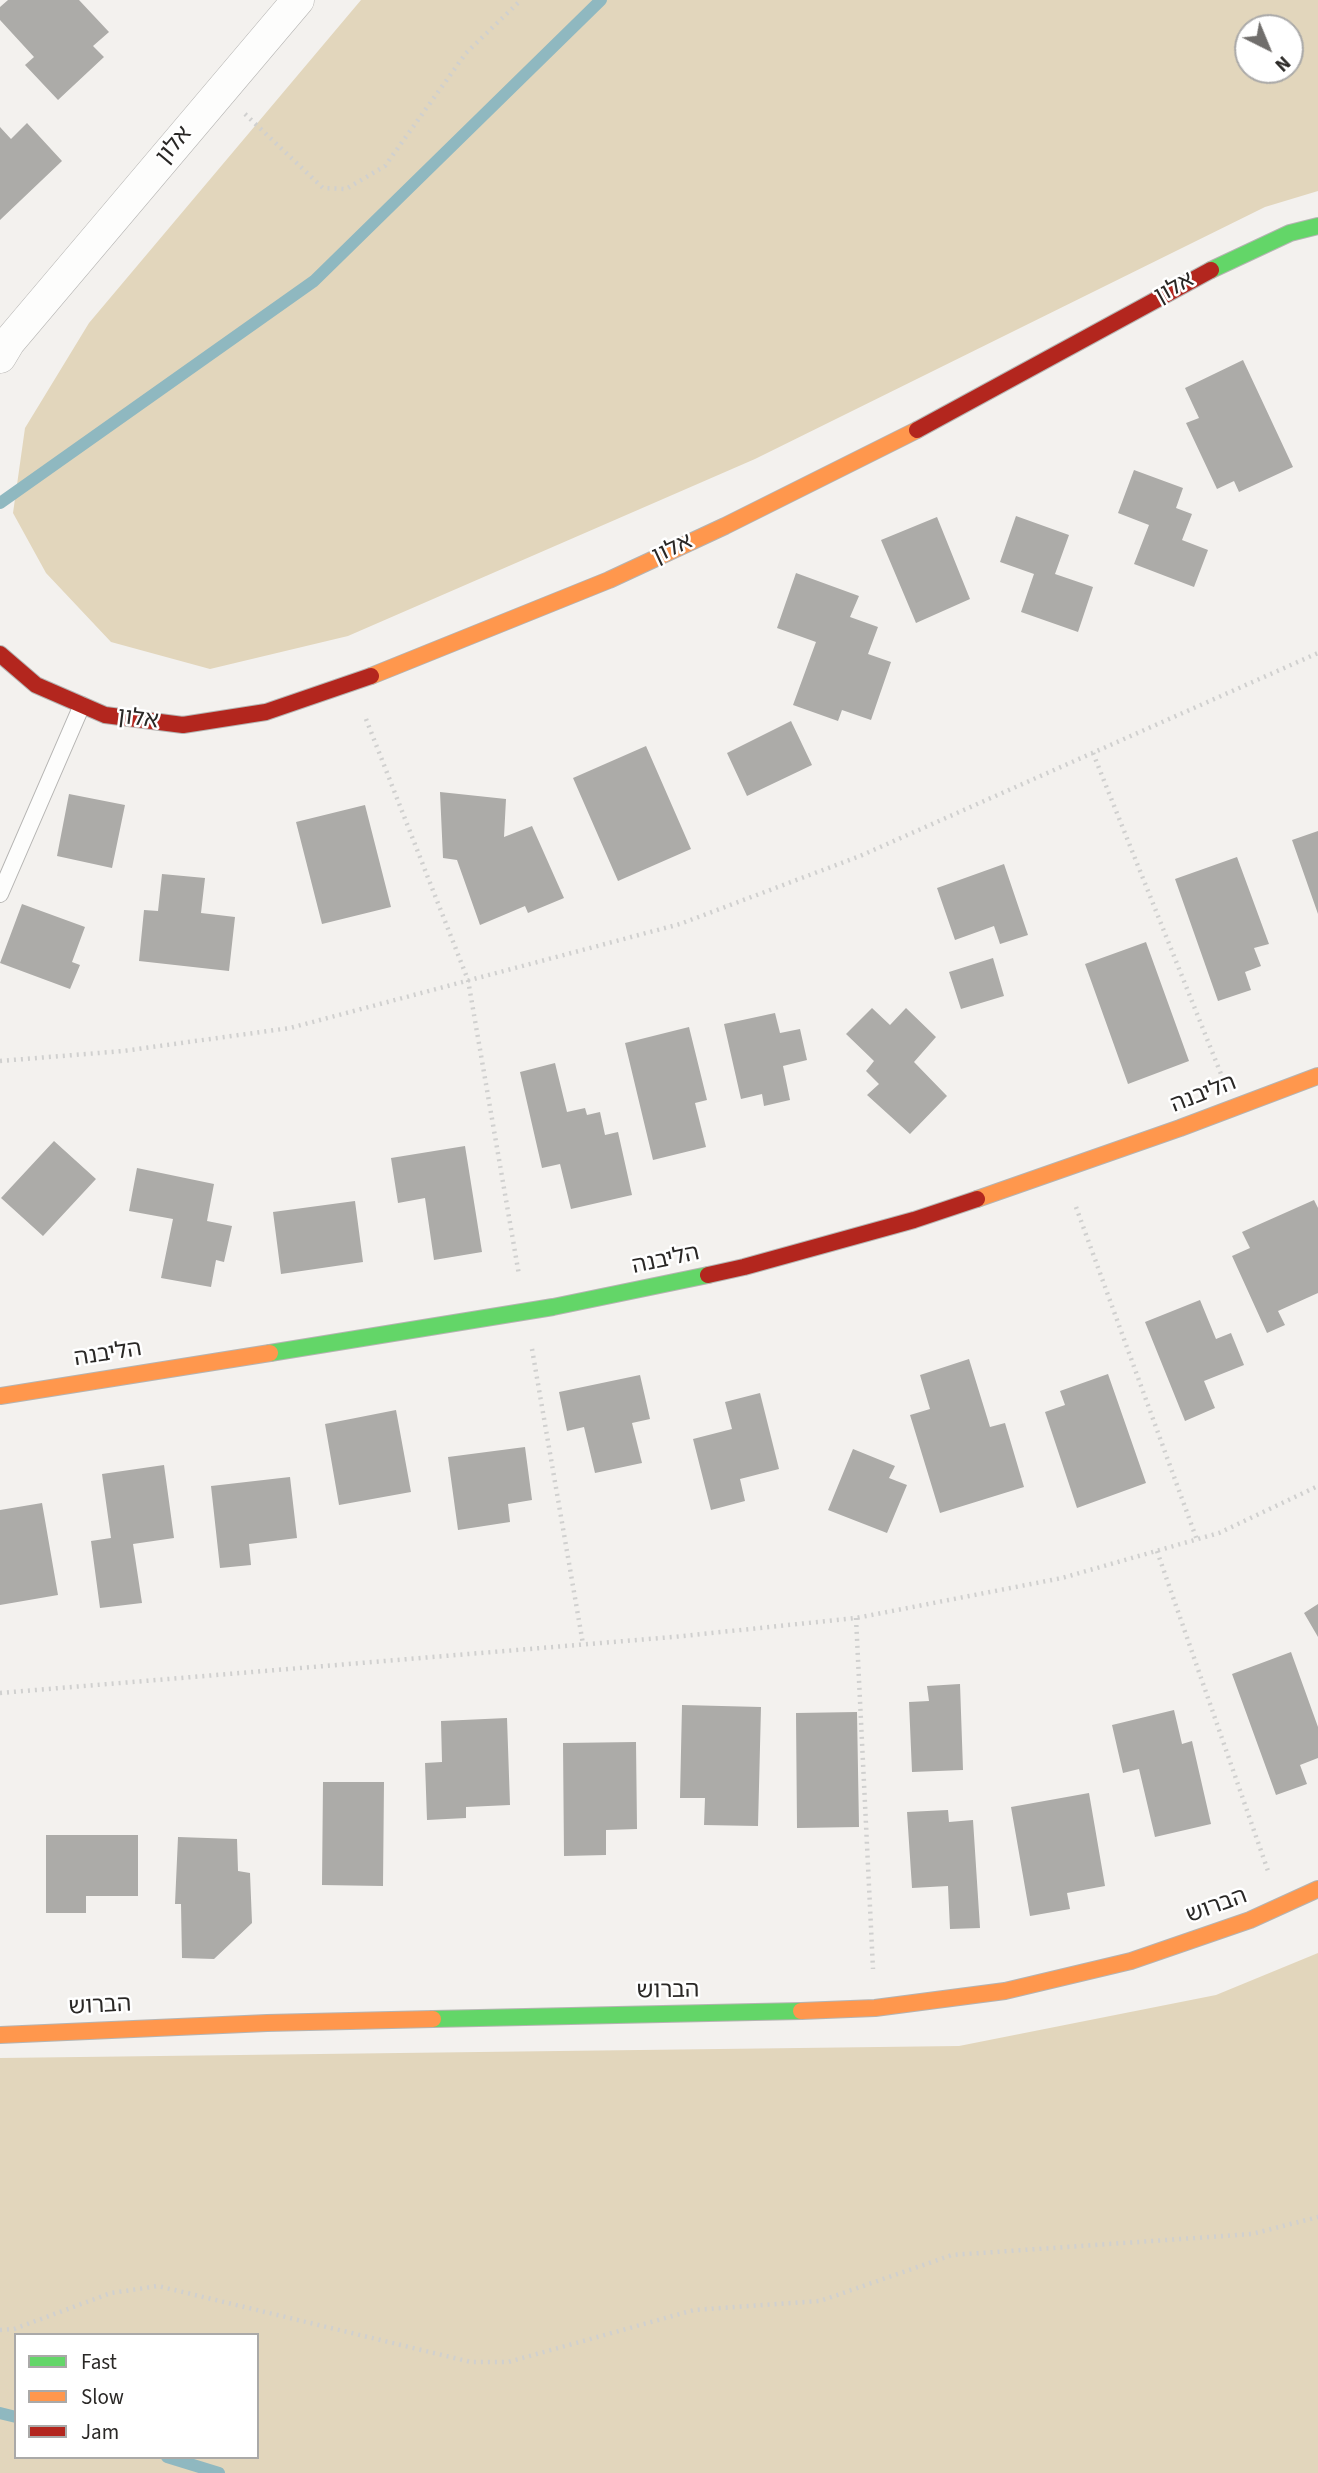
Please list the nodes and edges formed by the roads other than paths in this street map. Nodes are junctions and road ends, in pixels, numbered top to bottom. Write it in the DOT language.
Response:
graph roads {
  1 [pos="298,0"];
  2 [pos="1318,226"];
  3 [pos="0,357"];
  4 [pos="0,654"];
  5 [pos="82,705"];
  6 [pos="0,894"];
  7 [pos="1318,1076"];
  8 [pos="0,1396"];
  9 [pos="1318,1889"];
  10 [pos="0,2035"];
  1 -- 3 [label="street, אלון"];
  2 -- 5 [label="street, אלון"];
  4 -- 5 [label="street, אלון"];
  5 -- 6 [label="lane"];
  7 -- 8 [label="street, הליבנה"];
  9 -- 10 [label="street, הברוש"];
}
